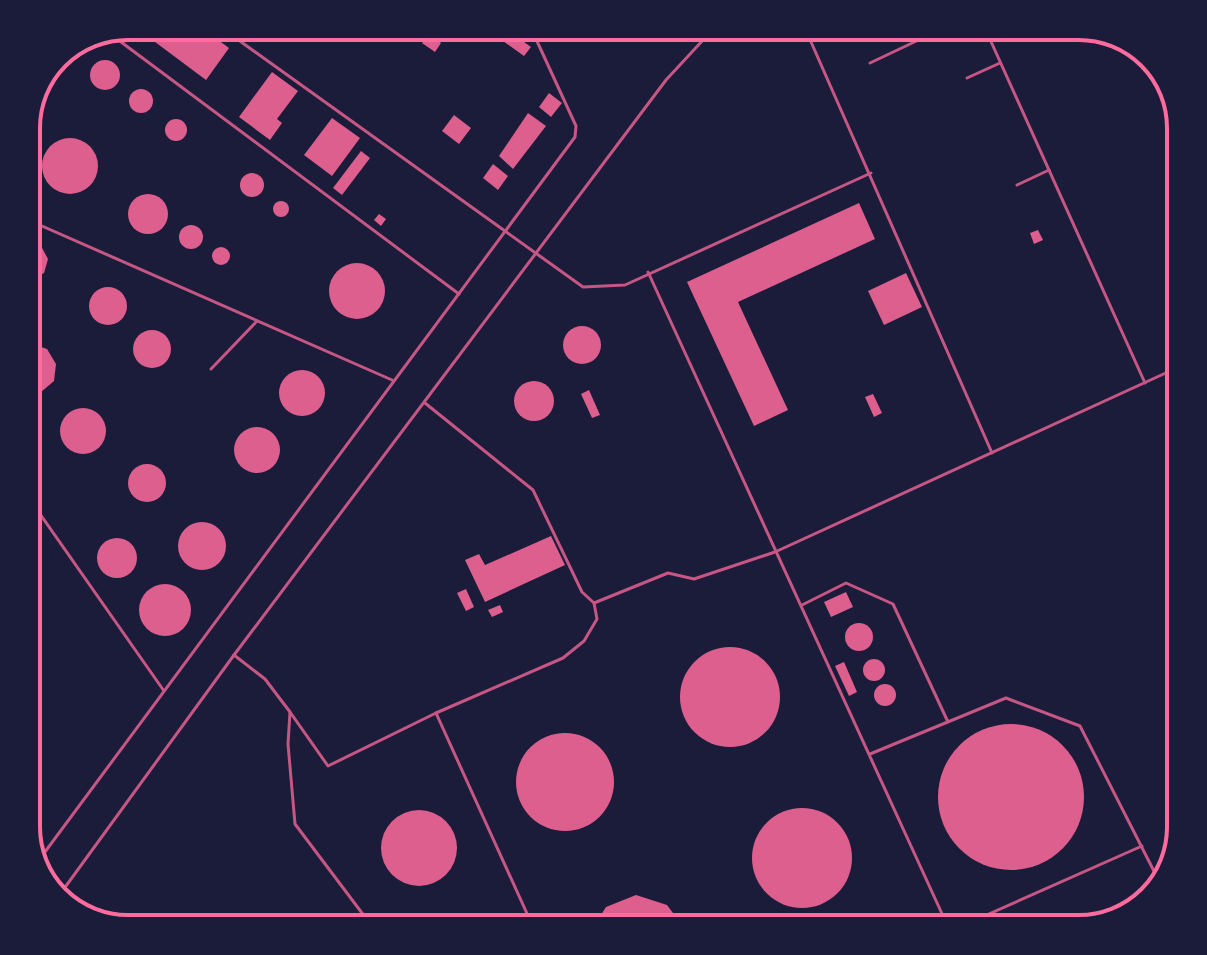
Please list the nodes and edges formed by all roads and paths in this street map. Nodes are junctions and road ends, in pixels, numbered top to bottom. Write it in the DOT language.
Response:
graph roads {
  1 [pos="239,40"];
  2 [pos="536,40"];
  3 [pos="703,40"];
  4 [pos="810,40"];
  5 [pos="918,40"];
  6 [pos="990,40"];
  7 [pos="120,41"];
  8 [pos="870,63"];
  9 [pos="1001,63"];
  10 [pos="967,78"];
  11 [pos="1049,170"];
  12 [pos="871,173"];
  13 [pos="1017,185"];
  14 [pos="40,225"];
  15 [pos="506,230"];
  16 [pos="536,253"];
  17 [pos="648,272"];
  18 [pos="459,294"];
  19 [pos="257,321"];
  20 [pos="211,369"];
  21 [pos="1167,373"];
  22 [pos="393,381"];
  23 [pos="1145,383"];
  24 [pos="425,403"];
  25 [pos="992,453"];
  26 [pos="40,514"];
  27 [pos="775,552"];
  28 [pos="594,603"];
  29 [pos="802,605"];
  30 [pos="234,655"];
  31 [pos="164,692"];
  32 [pos="290,712"];
  33 [pos="436,713"];
  34 [pos="948,722"];
  35 [pos="870,754"];
  36 [pos="1142,846"];
  37 [pos="44,853"];
  38 [pos="1155,872"];
  39 [pos="65,888"];
  40 [pos="363,915"];
  41 [pos="528,915"];
  42 [pos="943,915"];
  43 [pos="987,915"];
  1 -- 15 [label="lane"];
  2 -- 15 [label="lane"];
  3 -- 16 [label="lane"];
  4 -- 12 [label="lane"];
  5 -- 8 [label="lane"];
  6 -- 9 [label="lane"];
  7 -- 18 [label="lane"];
  9 -- 10 [label="lane"];
  9 -- 11 [label="lane"];
  11 -- 13 [label="lane"];
  11 -- 23 [label="lane"];
  12 -- 17 [label="lane"];
  12 -- 25 [label="lane"];
  14 -- 19 [label="lane"];
  15 -- 16 [label="lane"];
  15 -- 18 [label="lane"];
  16 -- 17 [label="lane"];
  16 -- 24 [label="lane"];
  17 -- 27 [label="lane"];
  18 -- 22 [label="lane"];
  19 -- 20 [label="lane"];
  19 -- 22 [label="lane"];
  21 -- 23 [label="lane"];
  22 -- 31 [label="lane"];
  23 -- 25 [label="lane"];
  24 -- 28 [label="lane"];
  24 -- 30 [label="lane"];
  25 -- 27 [label="lane"];
  26 -- 31 [label="lane"];
  27 -- 28 [label="lane"];
  27 -- 29 [label="lane"];
  28 -- 33 [label="lane"];
  29 -- 34 [label="lane"];
  29 -- 35 [label="lane"];
  30 -- 32 [label="lane"];
  30 -- 39 [label="lane"];
  31 -- 37 [label="lane"];
  32 -- 33 [label="lane"];
  32 -- 40 [label="lane"];
  33 -- 41 [label="lane"];
  34 -- 35 [label="lane"];
  34 -- 36 [label="lane"];
  35 -- 42 [label="lane"];
  36 -- 38 [label="lane"];
  36 -- 43 [label="lane"];
}
